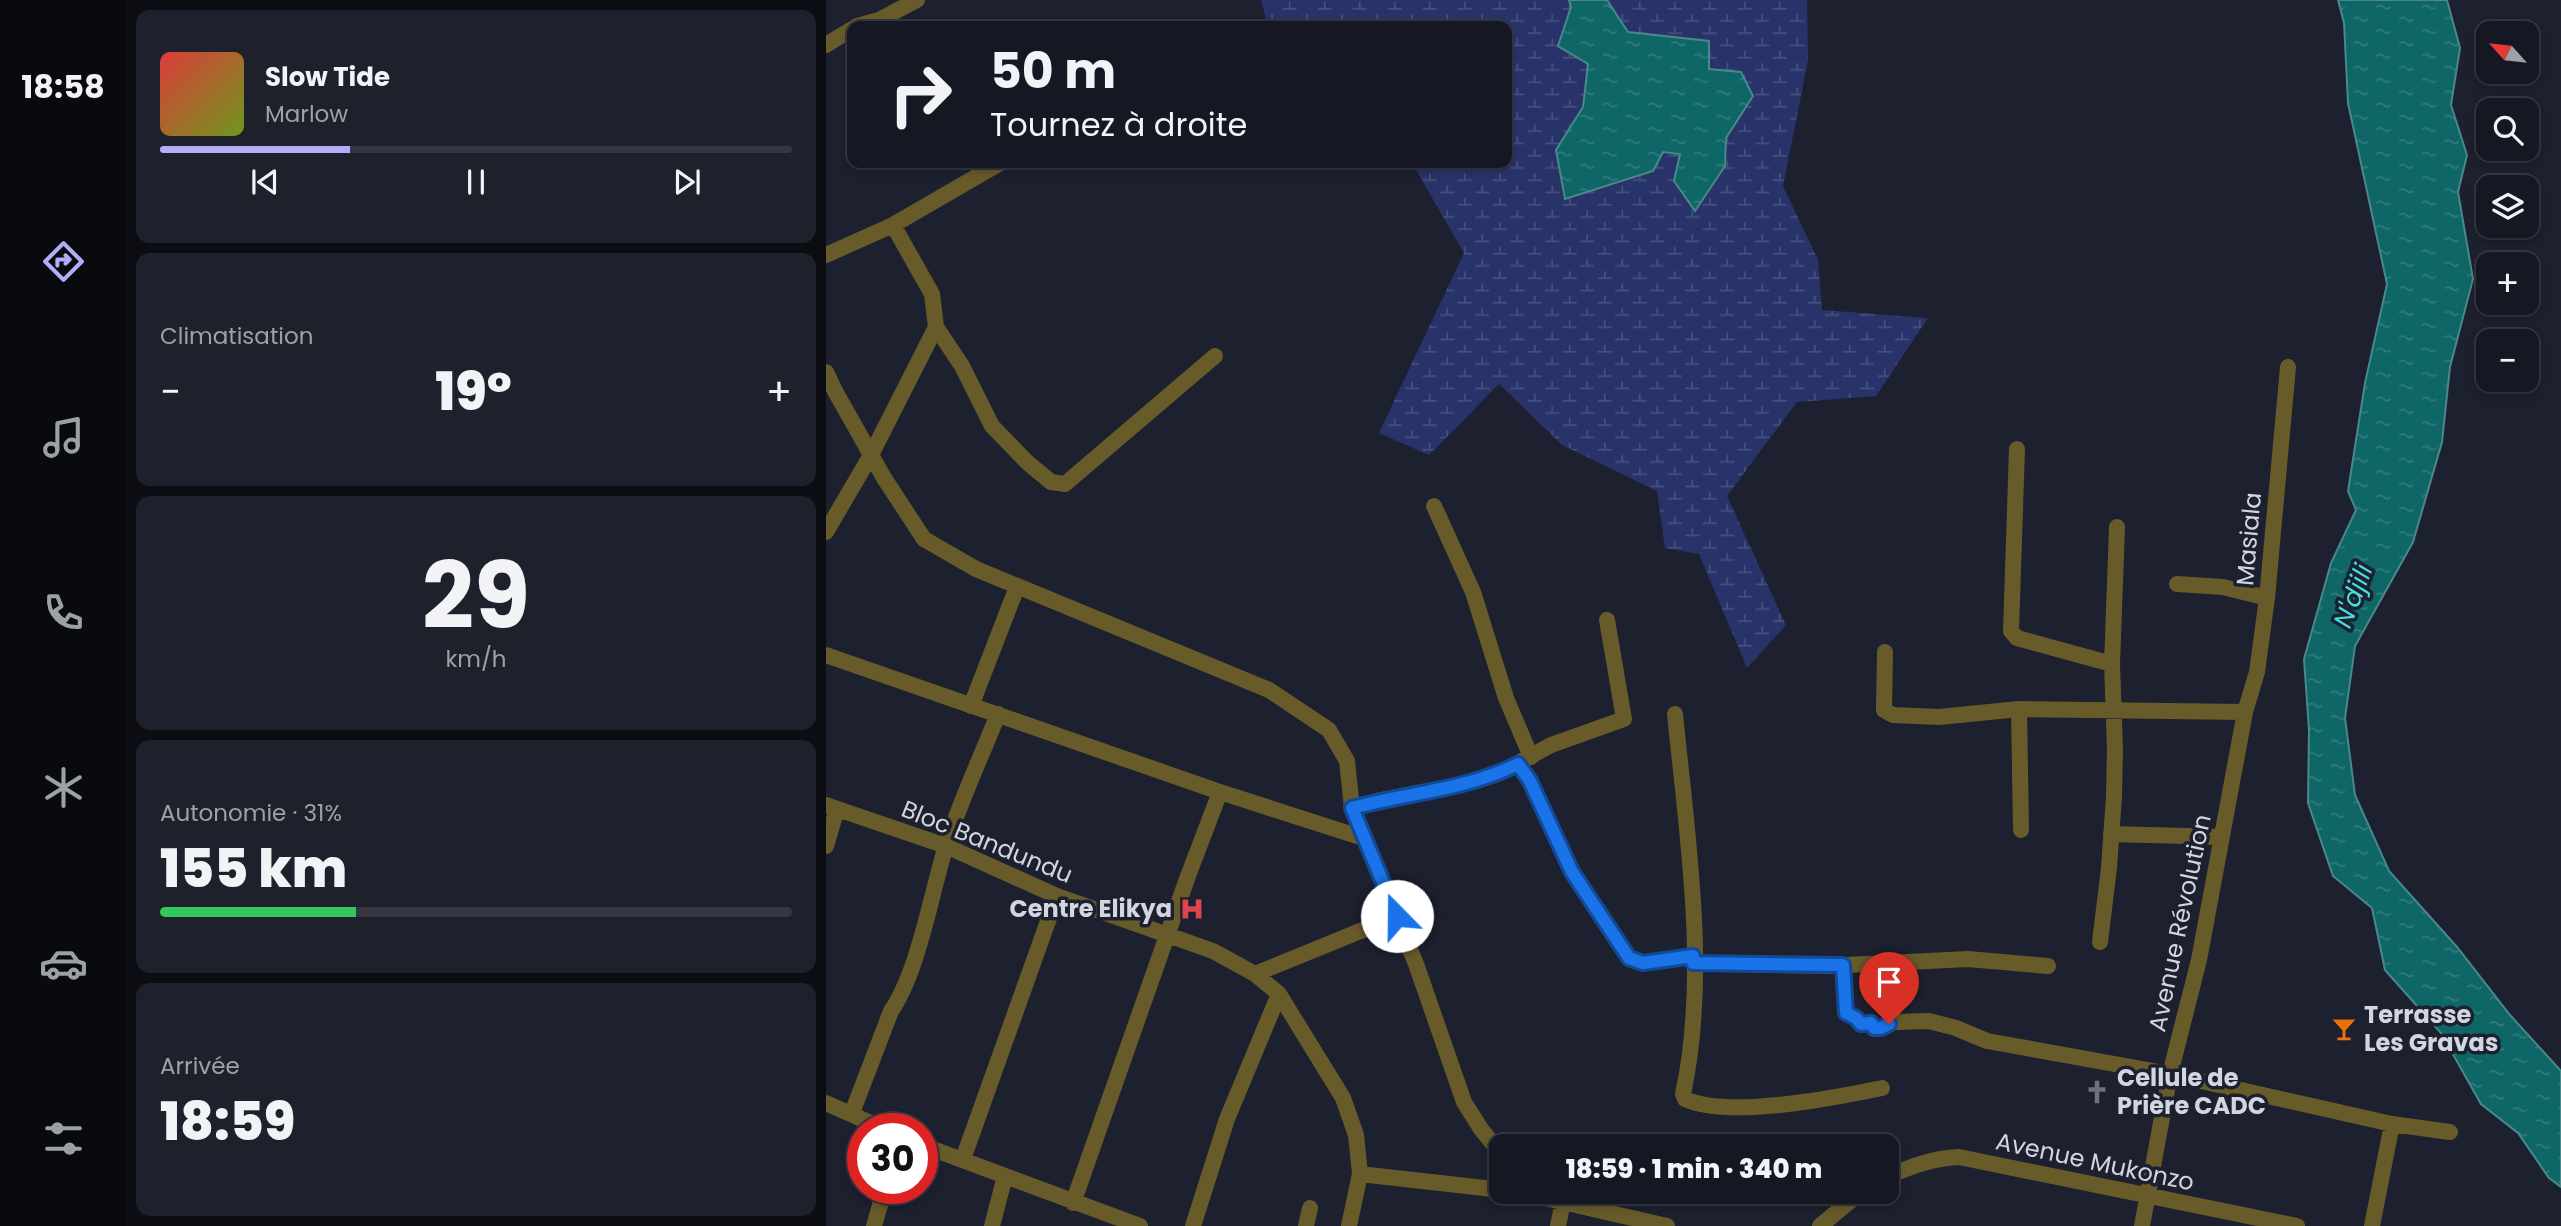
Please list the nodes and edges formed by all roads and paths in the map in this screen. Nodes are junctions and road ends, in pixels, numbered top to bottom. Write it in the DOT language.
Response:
graph roads {
  1 [pos="917,0"];
  2 [pos="874,21"];
  3 [pos="847,32"];
  4 [pos="826,45"];
  5 [pos="991,168"];
  6 [pos="893,225"];
  7 [pos="826,255"];
  8 [pos="936,327"];
  9 [pos="1215,356"];
  10 [pos="2288,367"];
  11 [pos="826,372"];
  12 [pos="2017,449"];
  13 [pos="871,456"];
  14 [pos="1434,506"];
  15 [pos="2117,527"];
  16 [pos="826,531"];
  17 [pos="2177,584"];
  18 [pos="1017,587"];
  19 [pos="2267,598"];
  20 [pos="1606,620"];
  21 [pos="1885,652"];
  22 [pos="826,655"];
  23 [pos="2112,664"];
  24 [pos="971,706"];
  25 [pos="2019,709"];
  26 [pos="2115,709"];
  27 [pos="2245,712"];
  28 [pos="1675,713"];
  29 [pos="998,714"];
  30 [pos="1525,761"];
  31 [pos="1220,792"];
  32 [pos="831,807"];
  33 [pos="1352,808"];
  34 [pos="2021,830"];
  35 [pos="2111,834"];
  36 [pos="2222,837"];
  37 [pos="1366,839"];
  38 [pos="826,846"];
  39 [pos="946,846"];
  40 [pos="1056,895"];
  41 [pos="1397,916"];
  42 [pos="1167,934"];
  43 [pos="2100,942"];
  44 [pos="1693,959"];
  45 [pos="1843,965"];
  46 [pos="2048,967"];
  47 [pos="1255,974"];
  48 [pos="1279,994"];
  49 [pos="2170,1074"];
  50 [pos="1882,1088"];
  51 [pos="826,1103"];
  52 [pos="852,1113"];
  53 [pos="2392,1124"];
  54 [pos="2450,1132"];
  55 [pos="1489,1139"];
  56 [pos="938,1150"];
  57 [pos="963,1158"];
  58 [pos="1899,1171"];
  59 [pos="1360,1174"];
  60 [pos="1005,1176"];
  61 [pos="1489,1189"];
  62 [pos="2147,1197"];
  63 [pos="1073,1203"];
  64 [pos="881,1204"];
  65 [pos="1562,1204"];
  66 [pos="1579,1204"];
  67 [pos="1846,1204"];
  68 [pos="1310,1208"];
  69 [pos="1110,1221"];
  70 [pos="874,1226"];
  71 [pos="992,1226"];
  72 [pos="1140,1226"];
  73 [pos="1193,1226"];
  74 [pos="1306,1226"];
  75 [pos="1349,1226"];
  76 [pos="1558,1226"];
  77 [pos="1667,1226"];
  78 [pos="1819,1226"];
  79 [pos="2142,1226"];
  80 [pos="2298,1226"];
  81 [pos="2372,1226"];
  1 -- 2 [label="street"];
  3 -- 4 [label="street"];
  5 -- 6 [label="street"];
  6 -- 7 [label="street"];
  6 -- 8 [label="street"];
  8 -- 9 [label="street"];
  8 -- 13 [label="street"];
  10 -- 19 [label="street, Masiala"];
  11 -- 13 [label="street"];
  12 -- 23 [label="street"];
  13 -- 16 [label="street"];
  13 -- 18 [label="street"];
  14 -- 30 [label="street"];
  15 -- 23 [label="street"];
  17 -- 19 [label="street"];
  18 -- 24 [label="street"];
  18 -- 33 [label="street"];
  19 -- 27 [label="street, Masiala"];
  20 -- 30 [label="street"];
  21 -- 25 [label="street"];
  22 -- 24 [label="street"];
  23 -- 26 [label="street"];
  24 -- 29 [label="street"];
  25 -- 26 [label="street"];
  25 -- 34 [label="street"];
  26 -- 27 [label="street"];
  26 -- 35 [label="street"];
  27 -- 36 [label="street, Avenue Révolution"];
  28 -- 44 [label="street"];
  29 -- 31 [label="street"];
  29 -- 39 [label="street"];
  30 -- 33 [label="street"];
  30 -- 44 [label="street"];
  31 -- 37 [label="street"];
  31 -- 42 [label="street"];
  32 -- 38 [label="street"];
  32 -- 39 [label="street, Bloc Bandundu"];
  33 -- 37 [label="street"];
  35 -- 36 [label="street"];
  35 -- 43 [label="street"];
  36 -- 49 [label="street, Avenue Révolution"];
  37 -- 41 [label="street"];
  39 -- 40 [label="street, Bloc Bandundu"];
  39 -- 52 [label="street"];
  40 -- 42 [label="street, Bloc Bandundu"];
  40 -- 57 [label="street"];
  41 -- 47 [label="street"];
  41 -- 55 [label="street"];
  42 -- 47 [label="street, Bloc Bandundu"];
  42 -- 63 [label="street"];
  44 -- 45 [label="street"];
  44 -- 50 [label="street"];
  45 -- 46 [label="street"];
  45 -- 49 [label="street"];
  47 -- 48 [label="street, Bloc Bandundu"];
  48 -- 59 [label="street, Bloc Bandundu"];
  48 -- 73 [label="street"];
  49 -- 53 [label="street"];
  49 -- 62 [label="street, Avenue Révolution"];
  51 -- 52 [label="street"];
  53 -- 54 [label="street"];
  53 -- 81 [label="street"];
  56 -- 57 [label="street"];
  57 -- 60 [label="street"];
  58 -- 62 [label="street, Avenue Mukonzo"];
  59 -- 61 [label="street"];
  59 -- 75 [label="street, Bloc Bandundu"];
  60 -- 63 [label="street"];
  60 -- 71 [label="street"];
  62 -- 79 [label="street, Avenue Révolution"];
  62 -- 80 [label="street, Avenue Mukonzo"];
  63 -- 69 [label="street"];
  64 -- 70 [label="street"];
  65 -- 76 [label="street"];
  66 -- 77 [label="street"];
  67 -- 78 [label="street"];
  68 -- 74 [label="street"];
  69 -- 72 [label="street"];
}
